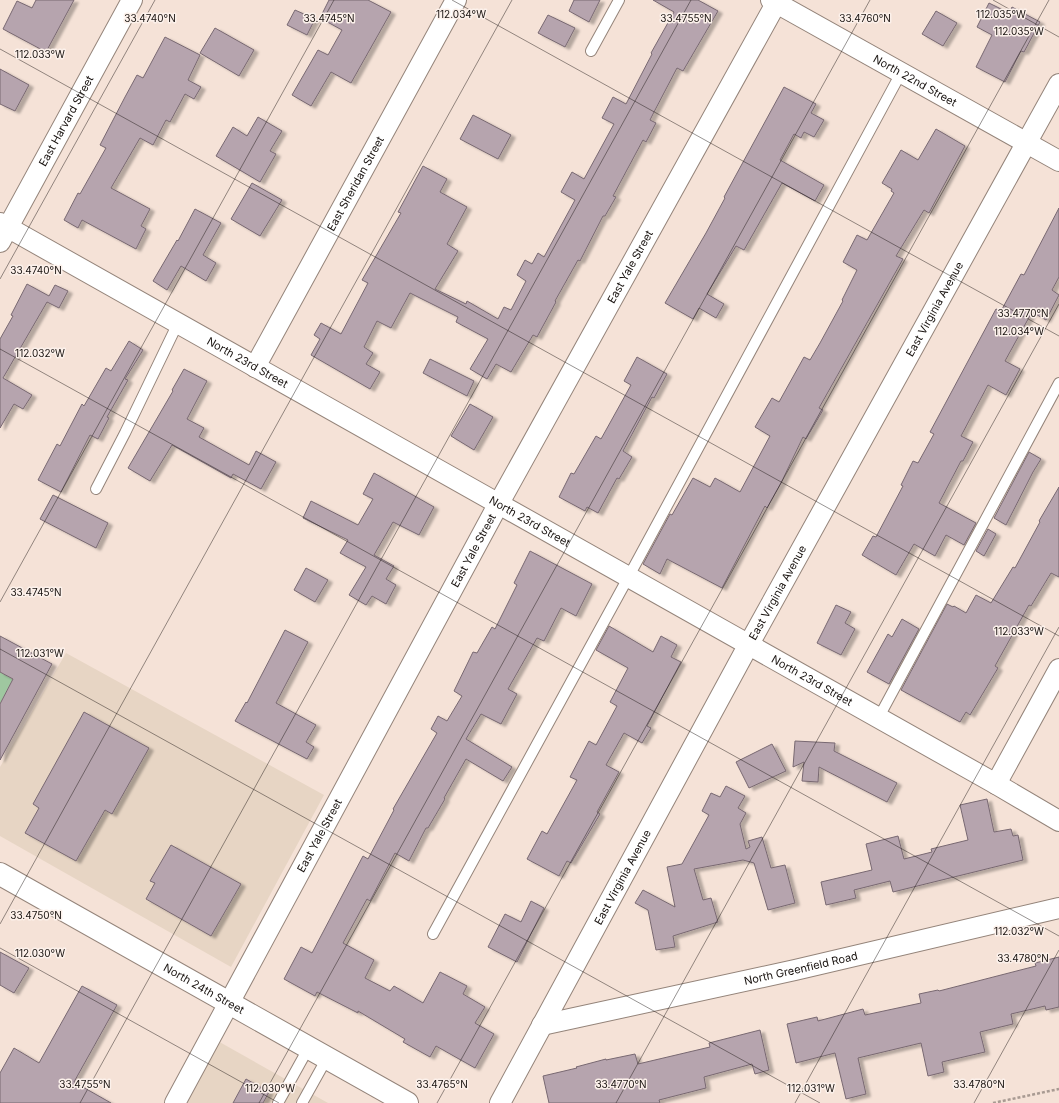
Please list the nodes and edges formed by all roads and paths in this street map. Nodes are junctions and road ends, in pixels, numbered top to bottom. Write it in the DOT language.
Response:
graph roads {
  1 [pos="132,0"];
  2 [pos="456,0"];
  3 [pos="619,0"];
  4 [pos="775,1"];
  5 [pos="591,51"];
  6 [pos="901,73"];
  7 [pos="1059,84"];
  8 [pos="1027,143"];
  9 [pos="1059,161"];
  10 [pos="3,231"];
  11 [pos="178,323"];
  12 [pos="255,367"];
  13 [pos="1059,384"];
  14 [pos="96,488"];
  15 [pos="499,504"];
  16 [pos="629,576"];
  17 [pos="749,644"];
  18 [pos="1059,669"];
  19 [pos="879,717"];
  20 [pos="996,784"];
  21 [pos="1059,821"];
  22 [pos="0,874"];
  23 [pos="1059,908"];
  24 [pos="433,934"];
  25 [pos="229,1003"];
  26 [pos="542,1025"];
  27 [pos="318,1052"];
  28 [pos="1059,1089"];
  29 [pos="175,1103"];
  30 [pos="278,1103"];
  31 [pos="302,1103"];
  32 [pos="408,1103"];
  33 [pos="500,1103"];
  34 [pos="993,1103"];
  1 -- 10 [label="street, East Harvard Street"];
  2 -- 12 [label="street, East Sheridan Street"];
  3 -- 5 [label="lane"];
  4 -- 6 [label="street, North 22nd Street"];
  4 -- 15 [label="street, East Yale Street"];
  6 -- 8 [label="street, North 22nd Street"];
  6 -- 16 [label="lane"];
  7 -- 8 [label="street, East Virginia Avenue"];
  8 -- 9 [label="street, North 22nd Street"];
  8 -- 17 [label="street, East Virginia Avenue"];
  10 -- 11 [label="street, North 23rd Street"];
  11 -- 12 [label="street, North 23rd Street"];
  11 -- 14 [label="lane"];
  12 -- 15 [label="street, North 23rd Street"];
  13 -- 19 [label="lane"];
  15 -- 16 [label="street, North 23rd Street"];
  15 -- 25 [label="street, East Yale Street"];
  16 -- 17 [label="street, North 23rd Street"];
  16 -- 24 [label="lane"];
  17 -- 19 [label="street, North 23rd Street"];
  17 -- 26 [label="street, East Virginia Avenue"];
  18 -- 20 [label="street"];
  19 -- 20 [label="street, North 23rd Street"];
  20 -- 21 [label="street, North 23rd Street"];
  22 -- 25 [label="main road, North 24th Street"];
  23 -- 26 [label="street, North Greenfield Road"];
  25 -- 27 [label="main road, North 24th Street"];
  25 -- 29 [label="street, East Yale Street"];
  26 -- 33 [label="street, East Virginia Avenue"];
  27 -- 30 [label="lane"];
  27 -- 31 [label="lane"];
  27 -- 32 [label="main road, North 24th Street"];
  28 -- 34 [label="path"];
}
